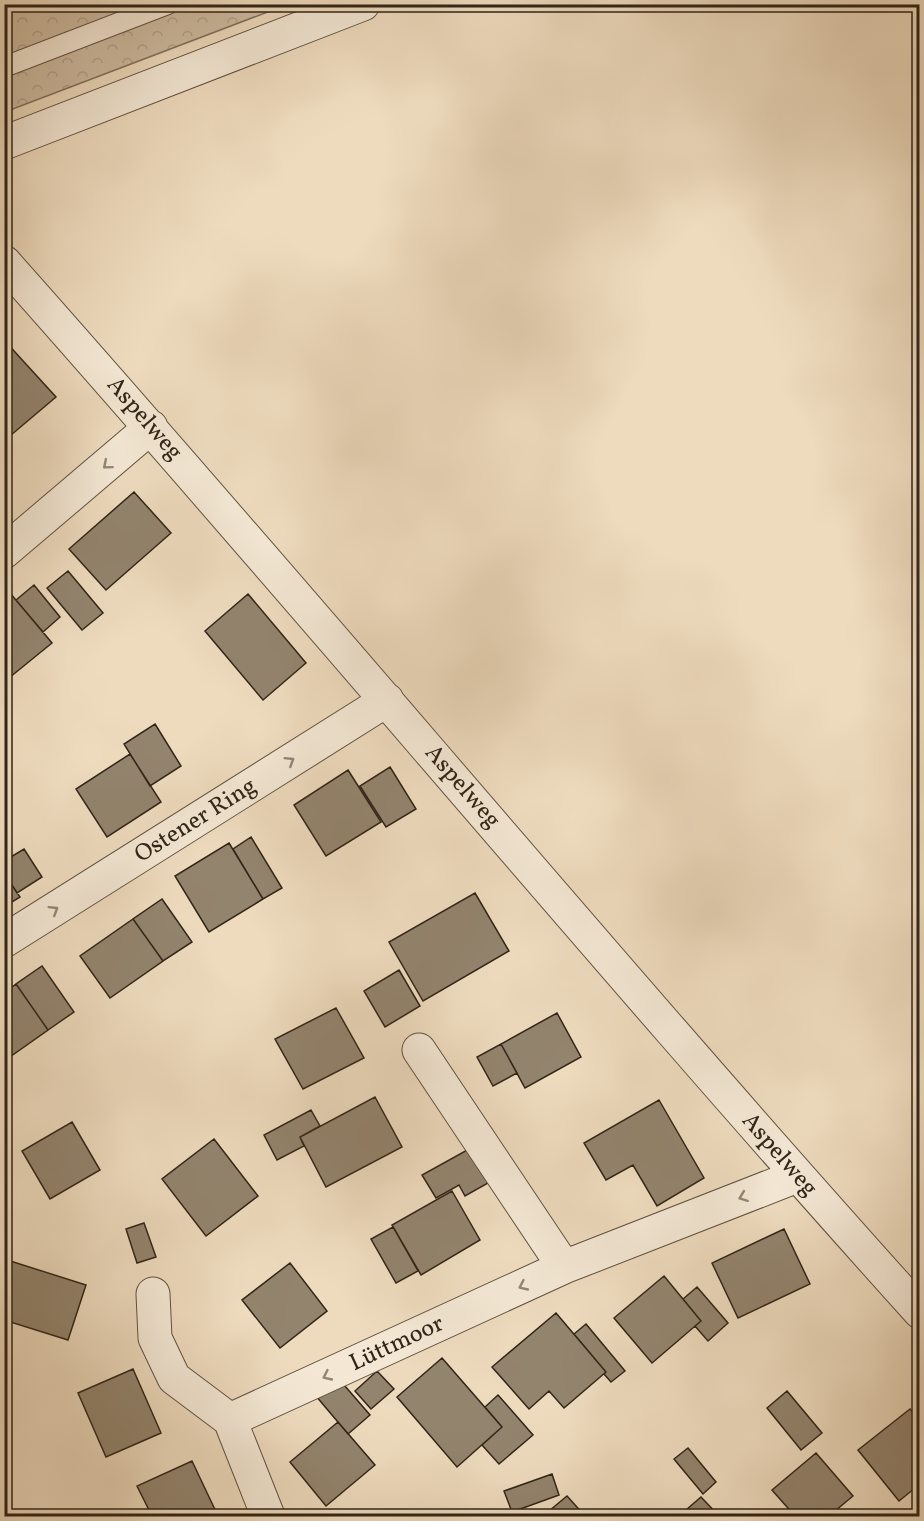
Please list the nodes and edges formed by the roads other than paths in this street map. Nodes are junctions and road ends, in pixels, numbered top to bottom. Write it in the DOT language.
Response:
graph roads {
  1 [pos="168,4"];
  2 [pos="363,4"];
  3 [pos="4,68"];
  4 [pos="4,143"];
  5 [pos="4,262"];
  6 [pos="151,427"];
  7 [pos="4,552"];
  8 [pos="387,700"];
  9 [pos="4,941"];
  10 [pos="419,1050"];
  11 [pos="797,1176"];
  12 [pos="564,1267"];
  13 [pos="153,1294"];
  14 [pos="920,1312"];
  15 [pos="230,1420"];
  16 [pos="267,1516"];
  1 -- 3 [label="lane"];
  2 -- 4 [label="street"];
  5 -- 6 [label="street, Aspelweg"];
  6 -- 7 [label="street, one-way"];
  6 -- 8 [label="street, Aspelweg"];
  9 -- 8 [label="street, Ostener Ring, one-way"];
  8 -- 11 [label="street, Aspelweg"];
  10 -- 12 [label="street"];
  11 -- 12 [label="street, Lüttmoor, one-way"];
  11 -- 14 [label="street, Aspelweg"];
  12 -- 15 [label="street, Lüttmoor, one-way"];
  13 -- 15 [label="street"];
  15 -- 16 [label="street"];
}
